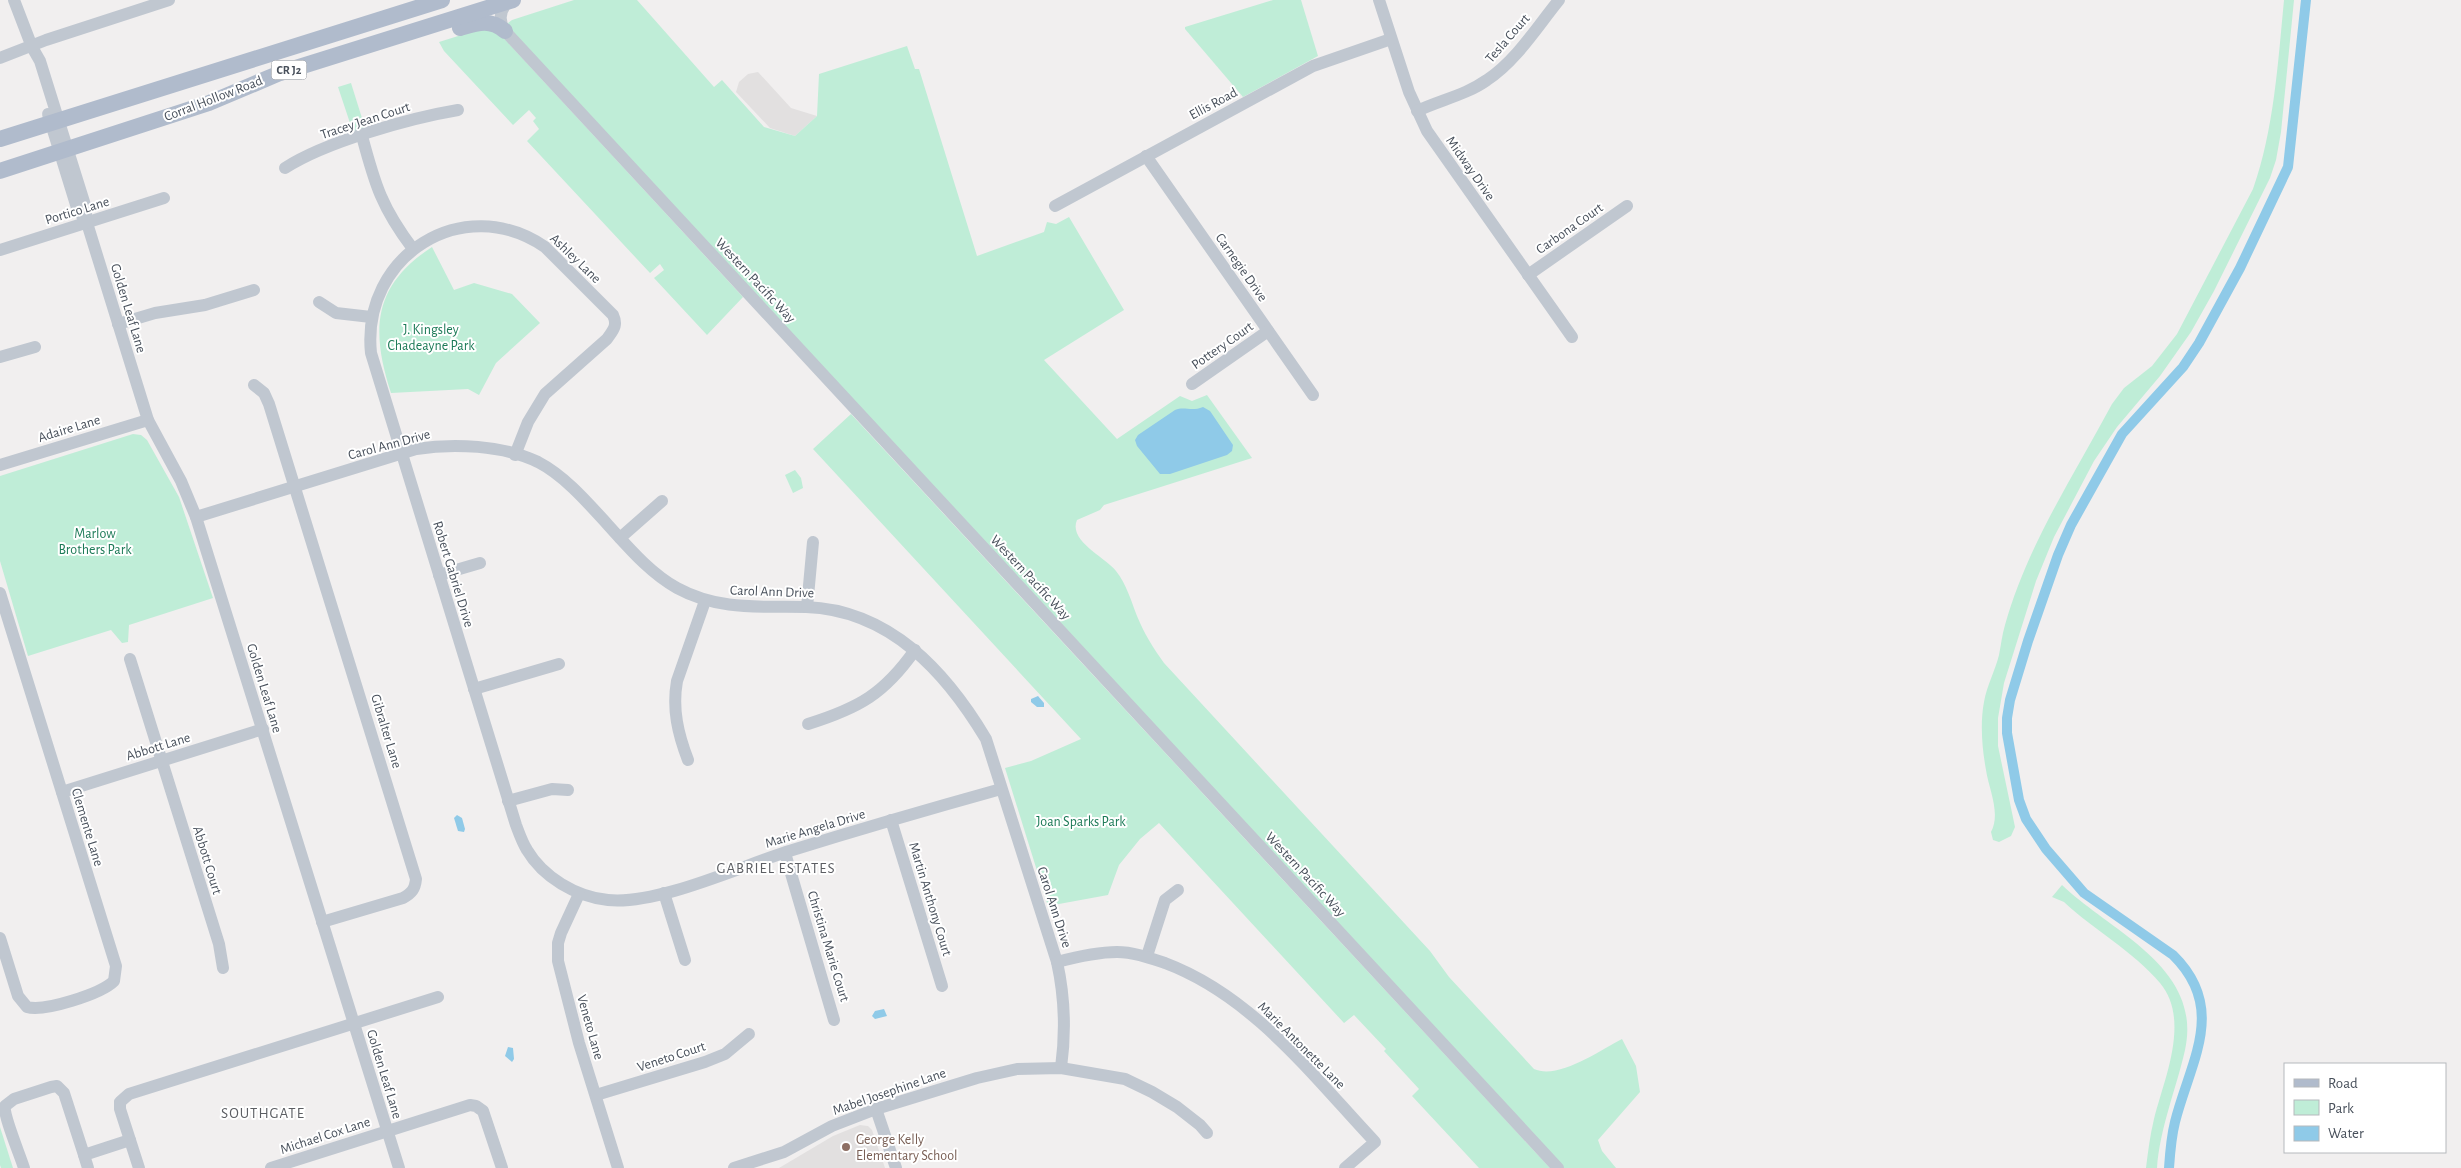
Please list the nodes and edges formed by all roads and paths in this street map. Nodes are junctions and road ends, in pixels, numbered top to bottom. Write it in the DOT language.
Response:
graph roads {
  1 [pos="14,0"];
  2 [pos="170,0"];
  3 [pos="442,0"];
  4 [pos="1379,0"];
  5 [pos="1559,0"];
  6 [pos="511,1"];
  7 [pos="140,4"];
  8 [pos="505,30"];
  9 [pos="1391,39"];
  10 [pos="32,47"];
  11 [pos="0,58"];
  12 [pos="209,103"];
  13 [pos="458,110"];
  14 [pos="1416,111"];
  15 [pos="55,121"];
  16 [pos="362,136"];
  17 [pos="0,139"];
  18 [pos="64,150"];
  19 [pos="1146,156"];
  20 [pos="285,168"];
  21 [pos="0,171"];
  22 [pos="164,198"];
  23 [pos="1055,206"];
  24 [pos="1627,206"];
  25 [pos="87,223"];
  26 [pos="413,249"];
  27 [pos="0,250"];
  28 [pos="1528,275"];
  29 [pos="254,290"];
  30 [pos="319,302"];
  31 [pos="371,317"];
  32 [pos="118,324"];
  33 [pos="1268,331"];
  34 [pos="1572,336"];
  35 [pos="35,346"];
  36 [pos="0,357"];
  37 [pos="1192,384"];
  38 [pos="254,385"];
  39 [pos="1313,395"];
  40 [pos="148,420"];
  41 [pos="401,454"];
  42 [pos="515,455"];
  43 [pos="0,465"];
  44 [pos="295,487"];
  45 [pos="662,501"];
  46 [pos="196,517"];
  47 [pos="620,538"];
  48 [pos="813,542"];
  49 [pos="480,563"];
  50 [pos="439,575"];
  51 [pos="0,593"];
  52 [pos="705,601"];
  53 [pos="807,607"];
  54 [pos="5,629"];
  55 [pos="915,650"];
  56 [pos="130,659"];
  57 [pos="559,664"];
  58 [pos="474,689"];
  59 [pos="808,724"];
  60 [pos="263,729"];
  61 [pos="688,760"];
  62 [pos="162,761"];
  63 [pos="1001,789"];
  64 [pos="568,790"];
  65 [pos="62,792"];
  66 [pos="508,801"];
  67 [pos="891,820"];
  68 [pos="785,852"];
  69 [pos="1178,890"];
  70 [pos="664,893"];
  71 [pos="579,894"];
  72 [pos="322,922"];
  73 [pos="0,938"];
  74 [pos="1147,956"];
  75 [pos="685,960"];
  76 [pos="1057,962"];
  77 [pos="224,968"];
  78 [pos="942,986"];
  79 [pos="438,997"];
  80 [pos="834,1020"];
  81 [pos="354,1025"];
  82 [pos="750,1034"];
  83 [pos="1061,1068"];
  84 [pos="596,1096"];
  85 [pos="876,1109"];
  86 [pos="387,1131"];
  87 [pos="1207,1133"];
  88 [pos="130,1140"];
  89 [pos="84,1155"];
  90 [pos="24,1168"];
  91 [pos="88,1168"];
  92 [pos="139,1168"];
  93 [pos="271,1168"];
  94 [pos="399,1168"];
  95 [pos="502,1168"];
  96 [pos="618,1168"];
  97 [pos="734,1168"];
  98 [pos="896,1168"];
  99 [pos="1345,1168"];
  100 [pos="1558,1168"];
  1 -- 10 [label="street, Golden Leaf Lane"];
  2 -- 7 [label="street"];
  3 -- 15 [label="main road, Corral Hollow Road / CR J2"];
  4 -- 9 [label="street, Midway Drive"];
  5 -- 14 [label="street, Tesla Court"];
  6 -- 8 [label="street"];
  6 -- 12 [label="main road, Corral Hollow Road / CR J2"];
  7 -- 10 [label="street"];
  8 -- 12 [label="main road"];
  8 -- 100 [label="street, Western Pacific Way"];
  9 -- 14 [label="street, Midway Drive"];
  9 -- 19 [label="street, Ellis Road"];
  10 -- 11 [label="street"];
  10 -- 15 [label="street, Golden Leaf Lane"];
  12 -- 18 [label="main road, Corral Hollow Road / CR J2"];
  13 -- 16 [label="street, Tracey Jean Court"];
  14 -- 28 [label="street, Midway Drive"];
  15 -- 17 [label="main road, Corral Hollow Road / CR J2"];
  15 -- 18 [label="street, Golden Leaf Lane"];
  16 -- 20 [label="street, Tracey Jean Court"];
  16 -- 26 [label="street"];
  18 -- 21 [label="main road, Corral Hollow Road / CR J2"];
  18 -- 25 [label="street, Golden Leaf Lane"];
  19 -- 23 [label="street, Ellis Road"];
  19 -- 33 [label="street, Carnegie Drive"];
  22 -- 25 [label="street, Portico Lane"];
  24 -- 28 [label="street, Carbona Court"];
  25 -- 27 [label="street, Portico Lane"];
  25 -- 32 [label="street, Golden Leaf Lane"];
  26 -- 31 [label="street, Robert Gabriel Drive"];
  26 -- 42 [label="street, Ashley Lane"];
  28 -- 34 [label="street, Midway Drive"];
  29 -- 32 [label="street"];
  30 -- 31 [label="street"];
  31 -- 41 [label="street, Robert Gabriel Drive"];
  32 -- 40 [label="street, Golden Leaf Lane"];
  33 -- 37 [label="street, Pottery Court"];
  33 -- 39 [label="street, Carnegie Drive"];
  35 -- 36 [label="street"];
  38 -- 44 [label="street"];
  40 -- 43 [label="street, Adaire Lane"];
  40 -- 46 [label="street, Golden Leaf Lane"];
  41 -- 42 [label="street, Carol Ann Drive"];
  41 -- 44 [label="street, Carol Ann Drive"];
  41 -- 50 [label="street, Robert Gabriel Drive"];
  42 -- 47 [label="street, Carol Ann Drive"];
  44 -- 46 [label="street, Carol Ann Drive"];
  44 -- 72 [label="street, Gibralter Lane"];
  45 -- 47 [label="street"];
  46 -- 60 [label="street, Golden Leaf Lane"];
  47 -- 52 [label="street, Carol Ann Drive"];
  48 -- 53 [label="street"];
  49 -- 50 [label="street"];
  50 -- 58 [label="street, Robert Gabriel Drive"];
  51 -- 54 [label="street, Clemente Lane"];
  52 -- 53 [label="street, Carol Ann Drive"];
  52 -- 61 [label="street"];
  53 -- 55 [label="street, Carol Ann Drive"];
  54 -- 65 [label="street, Clemente Lane"];
  55 -- 59 [label="street"];
  55 -- 63 [label="street, Carol Ann Drive"];
  56 -- 62 [label="street, Abbott Court"];
  57 -- 58 [label="street"];
  58 -- 66 [label="street, Robert Gabriel Drive"];
  60 -- 62 [label="street, Abbott Lane"];
  60 -- 72 [label="street, Golden Leaf Lane"];
  62 -- 65 [label="street, Abbott Lane"];
  62 -- 77 [label="street, Abbott Court"];
  63 -- 67 [label="street, Marie Angela Drive"];
  63 -- 76 [label="street, Carol Ann Drive"];
  64 -- 66 [label="street"];
  65 -- 73 [label="street, Clemente Lane"];
  66 -- 71 [label="street, Robert Gabriel Drive"];
  67 -- 68 [label="street, Marie Angela Drive"];
  67 -- 78 [label="street, Martin Anthony Court"];
  68 -- 70 [label="street, Marie Angela Drive"];
  68 -- 80 [label="street, Christina Marie Court"];
  69 -- 74 [label="street"];
  70 -- 71 [label="street, Marie Angela Drive"];
  70 -- 75 [label="street"];
  71 -- 84 [label="street, Veneto Lane"];
  72 -- 81 [label="street, Golden Leaf Lane"];
  74 -- 76 [label="street, Marie Antonette Lane"];
  74 -- 99 [label="street, Marie Antonette Lane"];
  76 -- 83 [label="street, Carol Ann Drive"];
  79 -- 81 [label="street"];
  81 -- 86 [label="street, Golden Leaf Lane"];
  81 -- 88 [label="street"];
  82 -- 84 [label="street, Veneto Court"];
  83 -- 85 [label="street, Mabel Josephine Lane"];
  83 -- 87 [label="street, Mabel Josephine Lane"];
  84 -- 96 [label="street, Veneto Lane"];
  85 -- 97 [label="street, Mabel Josephine Lane"];
  85 -- 98 [label="street"];
  86 -- 93 [label="street, Michael Cox Lane"];
  86 -- 94 [label="street, Golden Leaf Lane"];
  86 -- 95 [label="street, Michael Cox Lane"];
  88 -- 89 [label="street"];
  88 -- 92 [label="street"];
  89 -- 90 [label="street"];
  89 -- 91 [label="street"];
}
